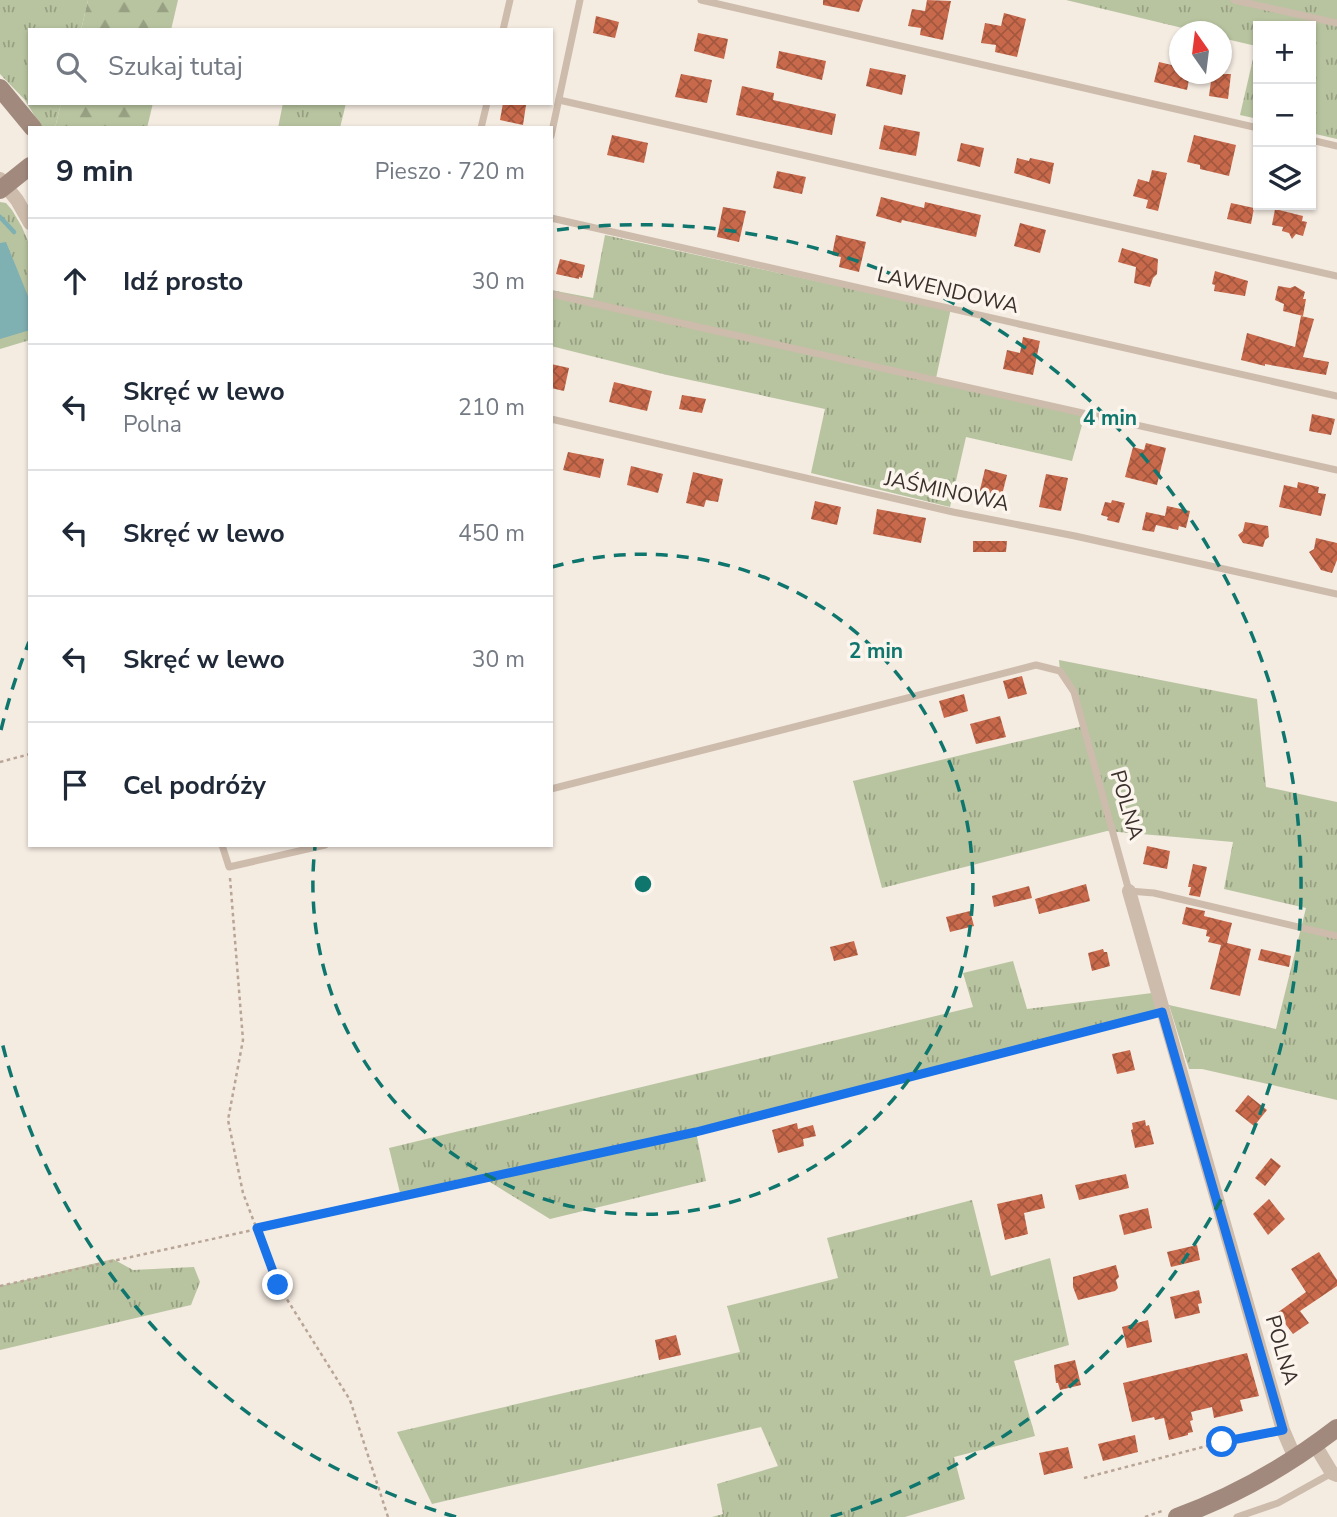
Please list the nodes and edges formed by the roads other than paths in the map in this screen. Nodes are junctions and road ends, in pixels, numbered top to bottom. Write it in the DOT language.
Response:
graph roads {
  1 [pos="510,0"];
  2 [pos="580,0"];
  3 [pos="701,0"];
  4 [pos="1234,0"];
  5 [pos="1337,23"];
  6 [pos="503,28"];
  7 [pos="0,88"];
  8 [pos="559,100"];
  9 [pos="486,105"];
  10 [pos="31,126"];
  11 [pos="481,126"];
  12 [pos="553,127"];
  13 [pos="1253,127"];
  14 [pos="1316,141"];
  15 [pos="1337,146"];
  16 [pos="28,167"];
  17 [pos="2,185"];
  18 [pos="553,218"];
  19 [pos="28,220"];
  20 [pos="1337,276"];
  21 [pos="553,294"];
  22 [pos="1337,396"];
  23 [pos="553,419"];
  24 [pos="1337,470"];
  25 [pos="1337,594"];
  26 [pos="553,788"];
  27 [pos="223,847"];
  28 [pos="316,847"];
  29 [pos="1129,891"];
  30 [pos="1337,936"];
  31 [pos="1337,1428"];
  32 [pos="1315,1445"];
  33 [pos="1295,1458"];
  34 [pos="1334,1474"];
  35 [pos="1181,1516"];
  36 [pos="1237,1517"];
  1 -- 6 [label="lane"];
  2 -- 8 [label="lane"];
  3 -- 13 [label="lane"];
  4 -- 5 [label="lane"];
  7 -- 10 [label="street"];
  8 -- 12 [label="lane"];
  8 -- 20 [label="lane"];
  9 -- 11 [label="lane"];
  14 -- 15 [label="lane"];
  16 -- 17 [label="street"];
  17 -- 19 [label="street"];
  18 -- 22 [label="lane, LAWENDOWA"];
  21 -- 24 [label="lane"];
  23 -- 25 [label="lane, JAŚMINOWA"];
  26 -- 29 [label="lane, POLNA"];
  27 -- 28 [label="lane"];
  29 -- 30 [label="lane"];
  29 -- 33 [label="street, POLNA"];
  31 -- 32 [label="street"];
  32 -- 33 [label="street"];
  32 -- 34 [label="street"];
  33 -- 35 [label="street"];
  34 -- 36 [label="lane"];
}
